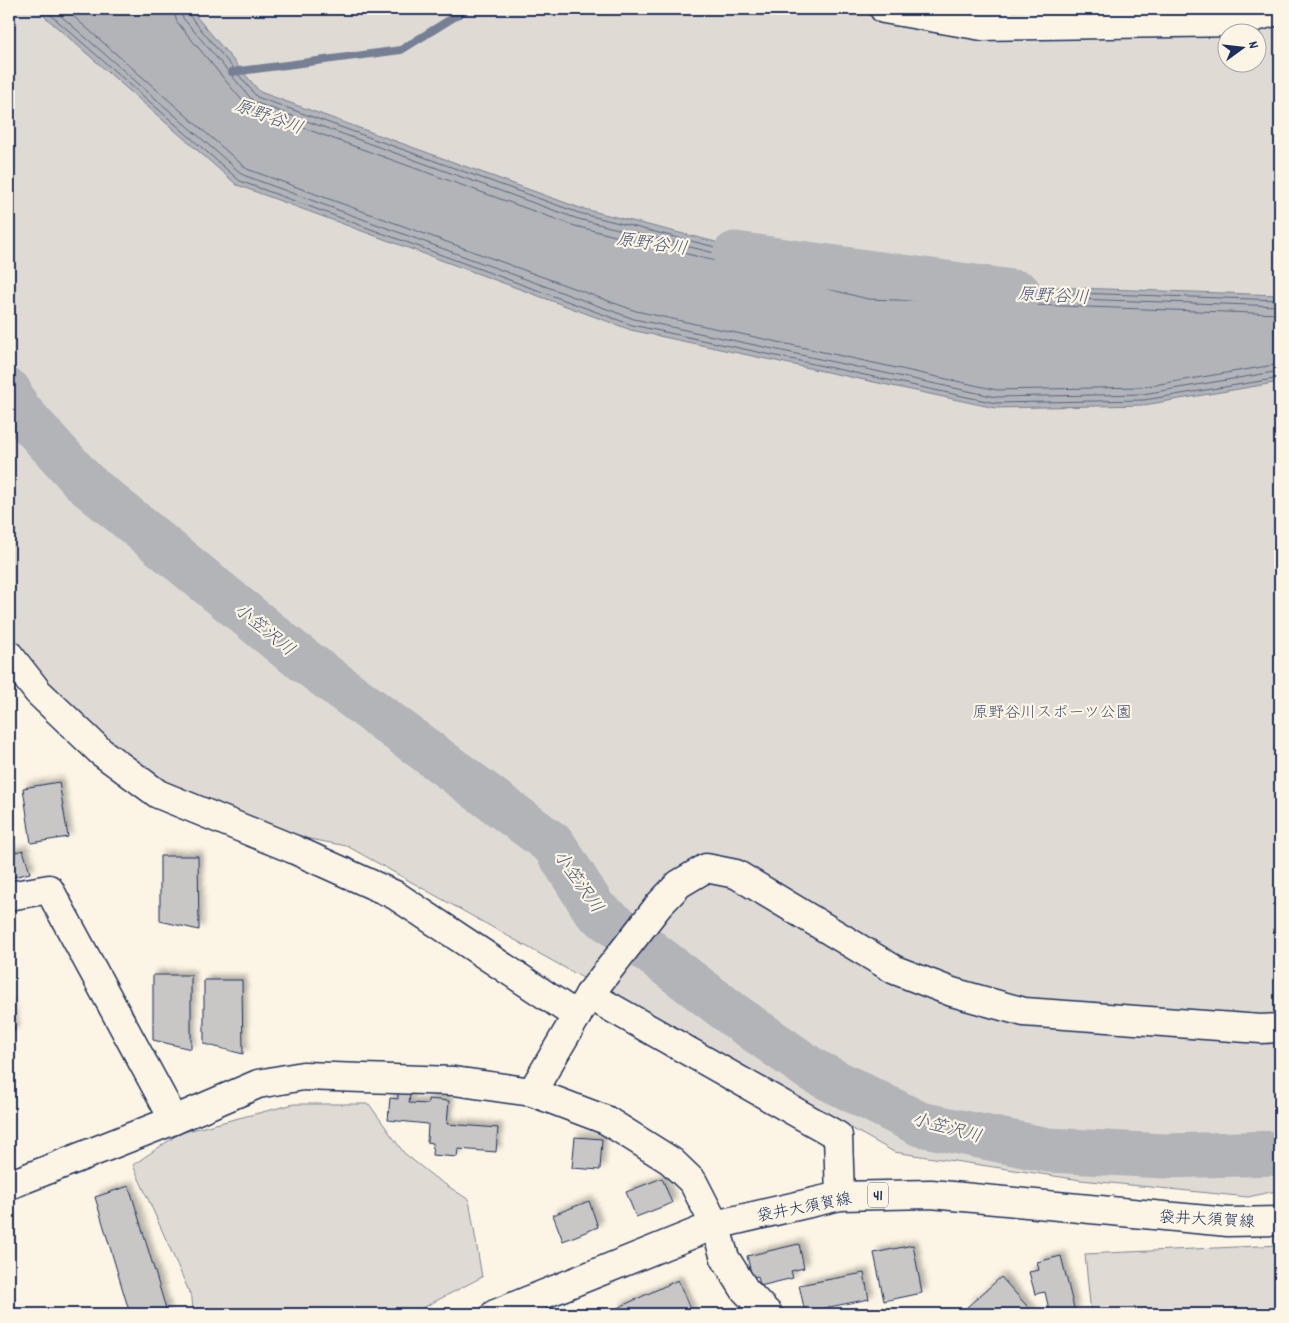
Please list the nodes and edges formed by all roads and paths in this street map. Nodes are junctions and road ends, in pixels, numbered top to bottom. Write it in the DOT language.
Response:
graph roads {
  1 [pos="884,9"];
  2 [pos="1280,10"];
  3 [pos="9,655"];
  4 [pos="9,896"];
  5 [pos="583,1006"];
  6 [pos="1280,1028"];
  7 [pos="532,1092"];
  8 [pos="174,1120"];
  9 [pos="9,1185"];
  10 [pos="840,1196"];
  11 [pos="1280,1220"];
  12 [pos="715,1225"];
  13 [pos="506,1312"];
  14 [pos="768,1314"];
  1 -- 2 [label="street"];
  3 -- 5 [label="street"];
  4 -- 8 [label="street"];
  5 -- 6 [label="street"];
  5 -- 7 [label="street"];
  5 -- 10 [label="street"];
  7 -- 8 [label="street"];
  7 -- 12 [label="street"];
  8 -- 9 [label="street"];
  10 -- 11 [label="street, 袋井大須賀線 / 41"];
  10 -- 12 [label="street, 袋井大須賀線 / 41"];
  12 -- 13 [label="street, 袋井大須賀線 / 41"];
  12 -- 14 [label="street"];
}
